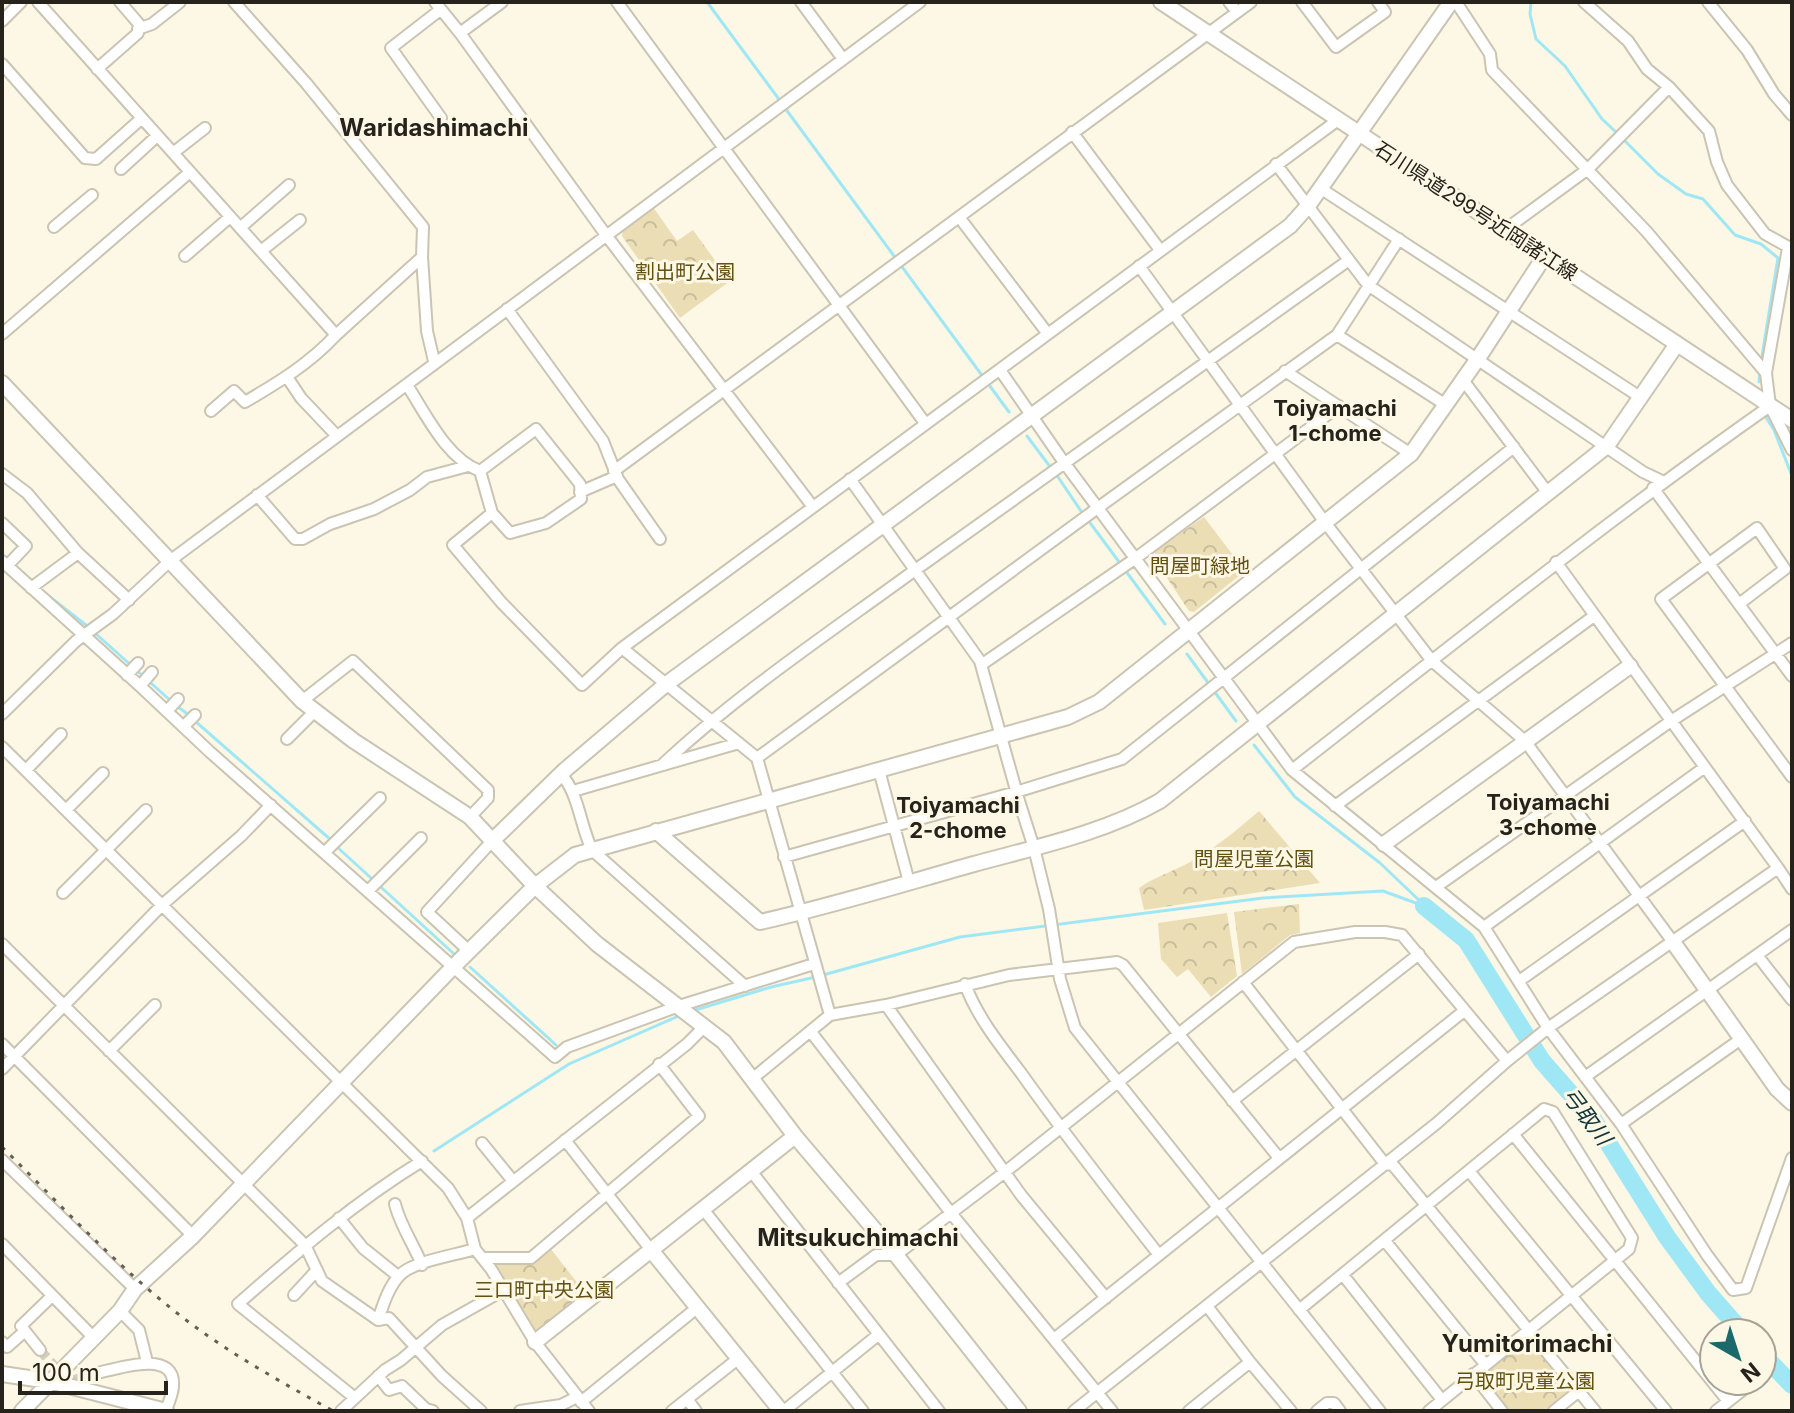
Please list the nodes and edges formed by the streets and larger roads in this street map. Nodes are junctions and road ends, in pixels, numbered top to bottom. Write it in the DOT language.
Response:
graph roads {
  1 [pos="21,2"];
  2 [pos="38,2"];
  3 [pos="120,2"];
  4 [pos="180,2"];
  5 [pos="234,2"];
  6 [pos="502,2"];
  7 [pos="617,2"];
  8 [pos="801,2"];
  9 [pos="920,2"];
  10 [pos="1161,2"];
  11 [pos="1229,2"];
  12 [pos="1251,2"];
  13 [pos="1302,2"];
  14 [pos="1378,2"];
  15 [pos="1453,2"];
  16 [pos="1584,2"];
  17 [pos="1708,2"];
  18 [pos="438,6"];
  19 [pos="1237,12"];
  20 [pos="2,21"];
  21 [pos="138,29"];
  22 [pos="460,33"];
  23 [pos="1208,33"];
  24 [pos="843,59"];
  25 [pos="2,64"];
  26 [pos="97,69"];
  27 [pos="1669,87"];
  28 [pos="1792,115"];
  29 [pos="142,118"];
  30 [pos="441,118"];
  31 [pos="1338,120"];
  32 [pos="205,128"];
  33 [pos="1072,132"];
  34 [pos="1358,133"];
  35 [pos="157,136"];
  36 [pos="724,147"];
  37 [pos="173,153"];
  38 [pos="1276,164"];
  39 [pos="121,169"];
  40 [pos="1588,169"];
  41 [pos="190,172"];
  42 [pos="289,185"];
  43 [pos="1320,188"];
  44 [pos="92,195"];
  45 [pos="1308,206"];
  46 [pos="230,217"];
  47 [pos="959,217"];
  48 [pos="300,220"];
  49 [pos="54,227"];
  50 [pos="240,228"];
  51 [pos="1506,229"];
  52 [pos="606,235"];
  53 [pos="1399,239"];
  54 [pos="1790,249"];
  55 [pos="1160,250"];
  56 [pos="261,251"];
  57 [pos="185,256"];
  58 [pos="422,257"];
  59 [pos="1544,257"];
  60 [pos="1349,260"];
  61 [pos="1139,266"];
  62 [pos="1368,285"];
  63 [pos="840,305"];
  64 [pos="507,309"];
  65 [pos="1509,311"];
  66 [pos="1172,312"];
  67 [pos="2,334"];
  68 [pos="1048,334"];
  69 [pos="336,335"];
  70 [pos="1337,335"];
  71 [pos="1677,344"];
  72 [pos="1477,360"];
  73 [pos="434,361"];
  74 [pos="1209,361"];
  75 [pos="1000,370"];
  76 [pos="1285,371"];
  77 [pos="1765,371"];
  78 [pos="287,377"];
  79 [pos="1463,380"];
  80 [pos="2,383"];
  81 [pos="407,385"];
  82 [pos="726,390"];
  83 [pos="1640,397"];
  84 [pos="1241,403"];
  85 [pos="1446,405"];
  86 [pos="1339,406"];
  87 [pos="1770,406"];
  88 [pos="211,411"];
  89 [pos="1032,417"];
  90 [pos="1792,420"];
  91 [pos="925,423"];
  92 [pos="337,436"];
  93 [pos="1607,446"];
  94 [pos="1514,447"];
  95 [pos="1792,450"];
  96 [pos="1276,454"];
  97 [pos="1411,454"];
  98 [pos="1060,464"];
  99 [pos="468,466"];
  100 [pos="480,471"];
  101 [pos="2,474"];
  102 [pos="615,474"];
  103 [pos="850,479"];
  104 [pos="1658,485"];
  105 [pos="580,492"];
  106 [pos="1548,493"];
  107 [pos="257,495"];
  108 [pos="813,507"];
  109 [pos="492,513"];
  110 [pos="1090,513"];
  111 [pos="1324,521"];
  112 [pos="2,523"];
  113 [pos="882,525"];
  114 [pos="660,539"];
  115 [pos="78,553"];
  116 [pos="171,560"];
  117 [pos="1132,560"];
  118 [pos="7,562"];
  119 [pos="1556,562"];
  120 [pos="1709,564"];
  121 [pos="1360,569"];
  122 [pos="915,570"];
  123 [pos="34,585"];
  124 [pos="129,600"];
  125 [pos="1739,604"];
  126 [pos="1396,615"];
  127 [pos="1594,616"];
  128 [pos="950,617"];
  129 [pos="1188,630"];
  130 [pos="89,631"];
  131 [pos="1792,643"];
  132 [pos="622,648"];
  133 [pos="1776,654"];
  134 [pos="1432,661"];
  135 [pos="138,663"];
  136 [pos="981,665"];
  137 [pos="1630,666"];
  138 [pos="152,672"];
  139 [pos="129,673"];
  140 [pos="1792,676"];
  141 [pos="1225,678"];
  142 [pos="142,684"];
  143 [pos="665,685"];
  144 [pos="1725,687"];
  145 [pos="302,701"];
  146 [pos="1476,701"];
  147 [pos="314,712"];
  148 [pos="2,714"];
  149 [pos="711,720"];
  150 [pos="1671,721"];
  151 [pos="1259,723"];
  152 [pos="61,734"];
  153 [pos="1002,736"];
  154 [pos="287,739"];
  155 [pos="1525,741"];
  156 [pos="739,743"];
  157 [pos="2,747"];
  158 [pos="757,758"];
  159 [pos="662,765"];
  160 [pos="1705,767"];
  161 [pos="26,770"];
  162 [pos="879,770"];
  163 [pos="1292,770"];
  164 [pos="103,773"];
  165 [pos="561,774"];
  166 [pos="1792,777"];
  167 [pos="573,791"];
  168 [pos="1016,792"];
  169 [pos="1564,795"];
  170 [pos="380,798"];
  171 [pos="769,801"];
  172 [pos="271,805"];
  173 [pos="1335,806"];
  174 [pos="66,810"];
  175 [pos="146,810"];
  176 [pos="470,817"];
  177 [pos="1745,821"];
  178 [pos="894,825"];
  179 [pos="656,831"];
  180 [pos="421,838"];
  181 [pos="493,840"];
  182 [pos="1598,842"];
  183 [pos="1384,844"];
  184 [pos="330,847"];
  185 [pos="1034,848"];
  186 [pos="592,850"];
  187 [pos="107,851"];
  188 [pos="784,857"];
  189 [pos="1778,868"];
  190 [pos="909,882"];
  191 [pos="373,885"];
  192 [pos="535,886"];
  193 [pos="1436,887"];
  194 [pos="1792,889"];
  195 [pos="63,893"];
  196 [pos="1638,895"];
  197 [pos="162,905"];
  198 [pos="800,913"];
  199 [pos="1484,927"];
  200 [pos="1792,930"];
  201 [pos="1673,942"];
  202 [pos="2,944"];
  203 [pos="469,951"];
  204 [pos="1419,954"];
  205 [pos="1757,955"];
  206 [pos="454,966"];
  207 [pos="815,967"];
  208 [pos="1058,969"];
  209 [pos="1519,981"];
  210 [pos="1243,982"];
  211 [pos="965,984"];
  212 [pos="745,986"];
  213 [pos="1708,991"];
  214 [pos="1792,1000"];
  215 [pos="64,1005"];
  216 [pos="155,1005"];
  217 [pos="886,1005"];
  218 [pos="1464,1011"];
  219 [pos="690,1015"];
  220 [pos="830,1015"];
  221 [pos="1545,1031"];
  222 [pos="811,1032"];
  223 [pos="1177,1034"];
  224 [pos="1741,1039"];
  225 [pos="2,1044"];
  226 [pos="109,1051"];
  227 [pos="1296,1051"];
  228 [pos="14,1056"];
  229 [pos="1510,1058"];
  230 [pos="659,1064"];
  231 [pos="2,1069"];
  232 [pos="1585,1077"];
  233 [pos="752,1079"];
  234 [pos="1116,1081"];
  235 [pos="341,1084"];
  236 [pos="1232,1101"];
  237 [pos="1792,1103"];
  238 [pos="1341,1109"];
  239 [pos="1621,1124"];
  240 [pos="1059,1127"];
  241 [pos="1513,1134"];
  242 [pos="795,1136"];
  243 [pos="565,1140"];
  244 [pos="482,1143"];
  245 [pos="1279,1158"];
  246 [pos="1792,1158"];
  247 [pos="2,1160"];
  248 [pos="422,1161"];
  249 [pos="1385,1164"];
  250 [pos="751,1171"];
  251 [pos="1469,1171"];
  252 [pos="1005,1172"];
  253 [pos="513,1181"];
  254 [pos="242,1183"];
  255 [pos="608,1194"];
  256 [pos="395,1204"];
  257 [pos="1427,1206"];
  258 [pos="1216,1208"];
  259 [pos="703,1209"];
  260 [pos="951,1213"];
  261 [pos="339,1218"];
  262 [pos="467,1218"];
  263 [pos="193,1236"];
  264 [pos="1385,1241"];
  265 [pos="2,1244"];
  266 [pos="305,1245"];
  267 [pos="651,1250"];
  268 [pos="479,1254"];
  269 [pos="896,1255"];
  270 [pos="1159,1255"];
  271 [pos="1615,1260"];
  272 [pos="1261,1263"];
  273 [pos="422,1265"];
  274 [pos="317,1270"];
  275 [pos="1343,1275"];
  276 [pos="398,1276"];
  277 [pos="838,1283"];
  278 [pos="135,1289"];
  279 [pos="504,1290"];
  280 [pos="294,1295"];
  281 [pos="1572,1295"];
  282 [pos="52,1296"];
  283 [pos="1106,1298"];
  284 [pos="1207,1306"];
  285 [pos="698,1307"];
  286 [pos="1299,1310"];
  287 [pos="120,1311"];
  288 [pos="378,1320"];
  289 [pos="1529,1330"];
  290 [pos="25,1331"];
  291 [pos="878,1335"];
  292 [pos="93,1337"];
  293 [pos="1054,1339"];
  294 [pos="2,1342"];
  295 [pos="535,1342"];
  296 [pos="416,1346"];
  297 [pos="40,1350"];
  298 [pos="739,1358"];
  299 [pos="147,1362"];
  300 [pos="1250,1362"];
  301 [pos="1485,1364"];
  302 [pos="833,1373"];
  303 [pos="2,1374"];
  304 [pos="93,1374"];
  305 [pos="1473,1374"];
  306 [pos="378,1376"];
  307 [pos="49,1381"];
  308 [pos="1579,1391"];
  309 [pos="1096,1393"];
  310 [pos="1733,1397"];
  311 [pos="355,1398"];
  312 [pos="687,1399"];
  313 [pos="1442,1400"];
  314 [pos="1728,1401"];
  315 [pos="582,1403"];
  316 [pos="22,1411"];
  317 [pos="166,1411"];
  318 [pos="341,1411"];
  319 [pos="433,1411"];
  320 [pos="481,1411"];
  321 [pos="520,1411"];
  322 [pos="672,1411"];
  323 [pos="696,1411"];
  324 [pos="782,1411"];
  325 [pos="863,1411"];
  326 [pos="939,1411"];
  327 [pos="1019,1411"];
  328 [pos="1074,1411"];
  329 [pos="1112,1411"];
  330 [pos="1189,1411"];
  331 [pos="1291,1411"];
  332 [pos="1317,1411"];
  333 [pos="1340,1411"];
  334 [pos="1380,1411"];
  335 [pos="1429,1411"];
  336 [pos="1502,1411"];
  337 [pos="1554,1411"];
  338 [pos="1595,1411"];
  339 [pos="1666,1411"];
  340 [pos="1716,1411"];
  1 -- 20 [label="street"];
  2 -- 26 [label="street"];
  3 -- 21 [label="street"];
  4 -- 21 [label="street"];
  5 -- 58 [label="street"];
  6 -- 22 [label="street"];
  7 -- 36 [label="street"];
  8 -- 24 [label="street"];
  9 -- 24 [label="street"];
  10 -- 23 [label="street, 石川県道299号近岡諸江線"];
  11 -- 19 [label="street"];
  12 -- 19 [label="street"];
  13 -- 14 [label="street"];
  15 -- 34 [label="street"];
  15 -- 40 [label="street"];
  16 -- 27 [label="street"];
  17 -- 28 [label="street"];
  18 -- 22 [label="street"];
  18 -- 30 [label="street"];
  19 -- 23 [label="street"];
  21 -- 26 [label="street"];
  22 -- 52 [label="street"];
  23 -- 31 [label="street, 石川県道299号近岡諸江線"];
  23 -- 33 [label="street"];
  24 -- 36 [label="street"];
  25 -- 29 [label="street"];
  26 -- 29 [label="street"];
  27 -- 40 [label="street"];
  27 -- 54 [label="street"];
  29 -- 35 [label="street"];
  31 -- 34 [label="street, 石川県道299号近岡諸江線"];
  31 -- 38 [label="street"];
  32 -- 37 [label="street"];
  33 -- 47 [label="street"];
  33 -- 55 [label="street"];
  34 -- 43 [label="street"];
  34 -- 51 [label="street, 石川県道299号近岡諸江線"];
  35 -- 37 [label="street"];
  35 -- 39 [label="street"];
  36 -- 52 [label="street"];
  36 -- 63 [label="street"];
  37 -- 41 [label="street"];
  38 -- 45 [label="street"];
  38 -- 55 [label="street"];
  40 -- 51 [label="street"];
  40 -- 77 [label="street"];
  41 -- 46 [label="street"];
  41 -- 67 [label="street"];
  42 -- 50 [label="street"];
  43 -- 45 [label="street"];
  43 -- 53 [label="street"];
  44 -- 49 [label="street"];
  45 -- 60 [label="street"];
  45 -- 66 [label="street"];
  46 -- 50 [label="street"];
  46 -- 57 [label="street"];
  47 -- 63 [label="street"];
  47 -- 68 [label="street"];
  48 -- 56 [label="street"];
  50 -- 56 [label="street"];
  51 -- 59 [label="street, 石川県道299号近岡諸江線"];
  52 -- 64 [label="street"];
  52 -- 82 [label="street"];
  53 -- 62 [label="street"];
  53 -- 65 [label="street"];
  54 -- 77 [label="street"];
  55 -- 61 [label="street"];
  56 -- 69 [label="street"];
  58 -- 69 [label="street"];
  58 -- 73 [label="street"];
  59 -- 65 [label="street"];
  59 -- 71 [label="street, 石川県道299号近岡諸江線"];
  60 -- 62 [label="street"];
  60 -- 74 [label="street"];
  61 -- 66 [label="street"];
  61 -- 68 [label="street"];
  62 -- 70 [label="street"];
  62 -- 72 [label="street"];
  63 -- 82 [label="street"];
  63 -- 91 [label="street"];
  64 -- 73 [label="street"];
  64 -- 102 [label="street"];
  65 -- 72 [label="street"];
  65 -- 83 [label="street"];
  66 -- 74 [label="street"];
  66 -- 89 [label="street"];
  68 -- 75 [label="street"];
  69 -- 78 [label="street"];
  70 -- 76 [label="street"];
  70 -- 85 [label="street"];
  71 -- 83 [label="street"];
  71 -- 87 [label="street, 石川県道299号近岡諸江線"];
  72 -- 79 [label="street"];
  72 -- 93 [label="street"];
  73 -- 81 [label="street"];
  74 -- 84 [label="street"];
  74 -- 98 [label="street"];
  75 -- 89 [label="street"];
  75 -- 91 [label="street"];
  76 -- 84 [label="street"];
  76 -- 86 [label="street"];
  77 -- 87 [label="street"];
  78 -- 88 [label="street"];
  78 -- 92 [label="street"];
  79 -- 85 [label="street"];
  79 -- 94 [label="street"];
  80 -- 116 [label="street"];
  81 -- 92 [label="street"];
  81 -- 99 [label="street"];
  82 -- 102 [label="street"];
  82 -- 108 [label="street"];
  83 -- 93 [label="street"];
  84 -- 96 [label="street"];
  84 -- 110 [label="street"];
  85 -- 97 [label="street"];
  86 -- 96 [label="street"];
  86 -- 97 [label="street"];
  87 -- 90 [label="street, 石川県道299号近岡諸江線"];
  87 -- 95 [label="street"];
  87 -- 104 [label="street"];
  89 -- 98 [label="street"];
  89 -- 113 [label="street"];
  91 -- 103 [label="street"];
  92 -- 107 [label="street"];
  93 -- 104 [label="street"];
  93 -- 106 [label="street"];
  94 -- 106 [label="street"];
  94 -- 121 [label="street"];
  96 -- 111 [label="street"];
  96 -- 117 [label="street"];
  97 -- 111 [label="street"];
  98 -- 110 [label="street"];
  98 -- 122 [label="street"];
  99 -- 100 [label="street"];
  99 -- 107 [label="street"];
  100 -- 105 [label="street"];
  100 -- 109 [label="street"];
  101 -- 115 [label="street"];
  102 -- 105 [label="street"];
  102 -- 114 [label="street"];
  103 -- 108 [label="street"];
  103 -- 113 [label="street"];
  104 -- 119 [label="street"];
  104 -- 120 [label="street"];
  105 -- 109 [label="street"];
  106 -- 126 [label="street"];
  107 -- 116 [label="street"];
  108 -- 132 [label="street"];
  109 -- 132 [label="street"];
  110 -- 117 [label="street"];
  110 -- 128 [label="street"];
  111 -- 121 [label="street"];
  111 -- 129 [label="street"];
  112 -- 118 [label="street"];
  113 -- 122 [label="street"];
  113 -- 143 [label="street"];
  115 -- 123 [label="street"];
  115 -- 124 [label="street"];
  116 -- 124 [label="street"];
  116 -- 145 [label="street"];
  117 -- 129 [label="street"];
  117 -- 136 [label="street"];
  118 -- 123 [label="street"];
  119 -- 127 [label="street"];
  119 -- 134 [label="street"];
  120 -- 125 [label="street"];
  120 -- 125 [label="street"];
  120 -- 144 [label="street"];
  121 -- 126 [label="street"];
  121 -- 141 [label="street"];
  122 -- 128 [label="street"];
  122 -- 149 [label="street"];
  123 -- 130 [label="street"];
  124 -- 130 [label="street"];
  125 -- 133 [label="street"];
  126 -- 134 [label="street"];
  126 -- 151 [label="street"];
  127 -- 137 [label="street"];
  127 -- 146 [label="street"];
  128 -- 136 [label="street"];
  128 -- 158 [label="street"];
  129 -- 141 [label="street"];
  129 -- 153 [label="street"];
  130 -- 139 [label="street"];
  130 -- 148 [label="street"];
  131 -- 133 [label="street"];
  132 -- 143 [label="street"];
  133 -- 140 [label="street"];
  133 -- 144 [label="street"];
  134 -- 146 [label="street"];
  134 -- 163 [label="street"];
  135 -- 139 [label="street"];
  136 -- 153 [label="street"];
  137 -- 150 [label="street"];
  137 -- 155 [label="street"];
  138 -- 142 [label="street"];
  139 -- 142 [label="street"];
  141 -- 151 [label="street"];
  141 -- 168 [label="street"];
  142 -- 172 [label="street"];
  143 -- 149 [label="street"];
  143 -- 165 [label="street"];
  144 -- 150 [label="street"];
  144 -- 166 [label="street"];
  145 -- 147 [label="street"];
  145 -- 176 [label="street"];
  146 -- 155 [label="street"];
  146 -- 173 [label="street"];
  147 -- 154 [label="street"];
  147 -- 176 [label="street"];
  149 -- 156 [label="street"];
  149 -- 159 [label="street"];
  150 -- 160 [label="street"];
  150 -- 169 [label="street"];
  151 -- 163 [label="street"];
  151 -- 185 [label="street"];
  152 -- 161 [label="street"];
  153 -- 162 [label="street"];
  153 -- 168 [label="street"];
  155 -- 169 [label="street"];
  155 -- 183 [label="street"];
  156 -- 158 [label="street"];
  156 -- 159 [label="street"];
  157 -- 161 [label="street"];
  158 -- 171 [label="street"];
  159 -- 167 [label="street"];
  160 -- 177 [label="street"];
  160 -- 182 [label="street"];
  161 -- 174 [label="street"];
  162 -- 171 [label="street"];
  162 -- 178 [label="street"];
  163 -- 173 [label="street"];
  164 -- 174 [label="street"];
  165 -- 167 [label="street"];
  165 -- 181 [label="street"];
  167 -- 186 [label="street"];
  168 -- 178 [label="street"];
  168 -- 185 [label="street"];
  169 -- 182 [label="street"];
  169 -- 193 [label="street"];
  170 -- 184 [label="street"];
  171 -- 179 [label="street"];
  171 -- 188 [label="street"];
  172 -- 184 [label="street"];
  172 -- 197 [label="street"];
  173 -- 183 [label="street"];
  174 -- 187 [label="street"];
  175 -- 187 [label="street"];
  176 -- 181 [label="street"];
  177 -- 189 [label="street"];
  177 -- 196 [label="street"];
  178 -- 188 [label="street"];
  178 -- 190 [label="street"];
  179 -- 186 [label="street"];
  179 -- 198 [label="street"];
  180 -- 191 [label="street"];
  181 -- 192 [label="street"];
  181 -- 203 [label="street"];
  182 -- 196 [label="street"];
  182 -- 199 [label="street"];
  183 -- 193 [label="street"];
  184 -- 191 [label="street"];
  185 -- 190 [label="street"];
  185 -- 208 [label="street"];
  186 -- 192 [label="street"];
  186 -- 212 [label="street"];
  187 -- 195 [label="street"];
  187 -- 197 [label="street"];
  188 -- 198 [label="street"];
  189 -- 194 [label="street"];
  189 -- 201 [label="street"];
  190 -- 198 [label="street"];
  191 -- 206 [label="street"];
  192 -- 203 [label="street"];
  192 -- 219 [label="street"];
  193 -- 199 [label="street"];
  196 -- 201 [label="street"];
  196 -- 209 [label="street"];
  197 -- 215 [label="street"];
  197 -- 235 [label="street"];
  198 -- 207 [label="street"];
  199 -- 209 [label="street"];
  200 -- 205 [label="street"];
  201 -- 213 [label="street"];
  201 -- 221 [label="street"];
  202 -- 215 [label="street"];
  203 -- 206 [label="street"];
  204 -- 210 [label="street"];
  204 -- 218 [label="street"];
  204 -- 227 [label="street"];
  205 -- 213 [label="street"];
  205 -- 214 [label="street"];
  206 -- 219 [label="street"];
  206 -- 235 [label="street"];
  207 -- 212 [label="street"];
  207 -- 220 [label="street"];
  208 -- 211 [label="street"];
  208 -- 223 [label="street"];
  208 -- 234 [label="street"];
  209 -- 221 [label="street"];
  210 -- 223 [label="street"];
  210 -- 227 [label="street"];
  211 -- 217 [label="street"];
  211 -- 240 [label="street"];
  212 -- 219 [label="street"];
  213 -- 224 [label="street"];
  213 -- 232 [label="street"];
  215 -- 226 [label="street"];
  215 -- 228 [label="street"];
  216 -- 226 [label="street"];
  217 -- 220 [label="street"];
  217 -- 252 [label="street"];
  218 -- 229 [label="street"];
  218 -- 238 [label="street"];
  219 -- 230 [label="street"];
  219 -- 233 [label="street"];
  220 -- 222 [label="street"];
  221 -- 229 [label="street"];
  221 -- 232 [label="street"];
  222 -- 233 [label="street"];
  222 -- 260 [label="street"];
  223 -- 234 [label="street"];
  223 -- 236 [label="street"];
  224 -- 237 [label="street"];
  224 -- 239 [label="street"];
  225 -- 228 [label="street"];
  226 -- 254 [label="street"];
  227 -- 236 [label="street"];
  227 -- 238 [label="street"];
  228 -- 231 [label="street"];
  228 -- 263 [label="street"];
  229 -- 249 [label="street"];
  230 -- 243 [label="street"];
  230 -- 255 [label="street"];
  232 -- 239 [label="street"];
  233 -- 242 [label="street"];
  234 -- 240 [label="street"];
  234 -- 258 [label="street"];
  235 -- 248 [label="street"];
  235 -- 254 [label="street"];
  236 -- 245 [label="street"];
  238 -- 245 [label="street"];
  238 -- 249 [label="street"];
  239 -- 246 [label="street"];
  240 -- 252 [label="street"];
  240 -- 270 [label="street"];
  241 -- 251 [label="street"];
  241 -- 271 [label="street"];
  241 -- 271 [label="street"];
  242 -- 250 [label="street"];
  242 -- 269 [label="street"];
  243 -- 253 [label="street"];
  243 -- 255 [label="street"];
  244 -- 253 [label="street"];
  245 -- 258 [label="street"];
  247 -- 278 [label="street"];
  248 -- 261 [label="street"];
  248 -- 262 [label="street"];
  249 -- 257 [label="street"];
  249 -- 272 [label="street"];
  250 -- 259 [label="street"];
  250 -- 277 [label="street"];
  251 -- 257 [label="street"];
  251 -- 281 [label="street"];
  252 -- 260 [label="street"];
  252 -- 283 [label="street"];
  253 -- 262 [label="street"];
  254 -- 263 [label="street"];
  254 -- 266 [label="street"];
  255 -- 267 [label="street"];
  255 -- 268 [label="street"];
  256 -- 273 [label="street"];
  257 -- 264 [label="street"];
  257 -- 289 [label="street"];
  258 -- 270 [label="street"];
  258 -- 272 [label="street"];
  259 -- 267 [label="street"];
  259 -- 302 [label="street"];
  260 -- 269 [label="street"];
  260 -- 293 [label="street"];
  261 -- 266 [label="street"];
  261 -- 276 [label="street"];
  262 -- 268 [label="street"];
  263 -- 278 [label="street"];
  264 -- 275 [label="street"];
  264 -- 301 [label="street"];
  265 -- 282 [label="street"];
  266 -- 274 [label="street"];
  266 -- 311 [label="street"];
  267 -- 285 [label="street"];
  267 -- 295 [label="street"];
  268 -- 273 [label="street"];
  268 -- 279 [label="street"];
  269 -- 277 [label="street"];
  269 -- 327 [label="street"];
  270 -- 283 [label="street"];
  271 -- 281 [label="street"];
  271 -- 314 [label="street"];
  272 -- 284 [label="street"];
  272 -- 286 [label="street"];
  273 -- 276 [label="street"];
  274 -- 280 [label="street"];
  274 -- 288 [label="street"];
  275 -- 286 [label="street"];
  275 -- 313 [label="street"];
  276 -- 288 [label="street"];
  277 -- 291 [label="street"];
  278 -- 287 [label="street"];
  279 -- 295 [label="street"];
  279 -- 296 [label="street"];
  281 -- 289 [label="street"];
  281 -- 339 [label="street"];
  282 -- 290 [label="street"];
  282 -- 292 [label="street"];
  283 -- 293 [label="street"];
  284 -- 300 [label="street"];
  284 -- 309 [label="street"];
  285 -- 298 [label="street"];
  285 -- 315 [label="street"];
  286 -- 334 [label="street"];
  287 -- 292 [label="street"];
  287 -- 299 [label="street"];
  288 -- 296 [label="street"];
  289 -- 301 [label="street"];
  289 -- 308 [label="street"];
  290 -- 294 [label="street"];
  290 -- 297 [label="street"];
  291 -- 302 [label="street"];
  291 -- 326 [label="street"];
  292 -- 307 [label="street"];
  293 -- 309 [label="street"];
  295 -- 315 [label="street"];
  296 -- 306 [label="street"];
  296 -- 320 [label="street"];
  298 -- 312 [label="street"];
  298 -- 324 [label="street"];
  299 -- 304 [label="street"];
  299 -- 317 [label="street"];
  300 -- 330 [label="street"];
  300 -- 331 [label="street"];
  301 -- 305 [label="street"];
  302 -- 324 [label="street"];
  302 -- 325 [label="street"];
  303 -- 307 [label="street"];
  305 -- 313 [label="street"];
  305 -- 336 [label="street"];
  306 -- 311 [label="street"];
  306 -- 319 [label="street"];
  307 -- 316 [label="street"];
  307 -- 317 [label="street"];
  308 -- 337 [label="street"];
  308 -- 338 [label="street"];
  309 -- 328 [label="street"];
  309 -- 329 [label="street"];
  310 -- 314 [label="street"];
  311 -- 318 [label="street"];
  312 -- 322 [label="street"];
  312 -- 323 [label="street"];
  313 -- 335 [label="street"];
  314 -- 340 [label="street"];
  315 -- 321 [label="street"];
  332 -- 333 [label="street"];
}
